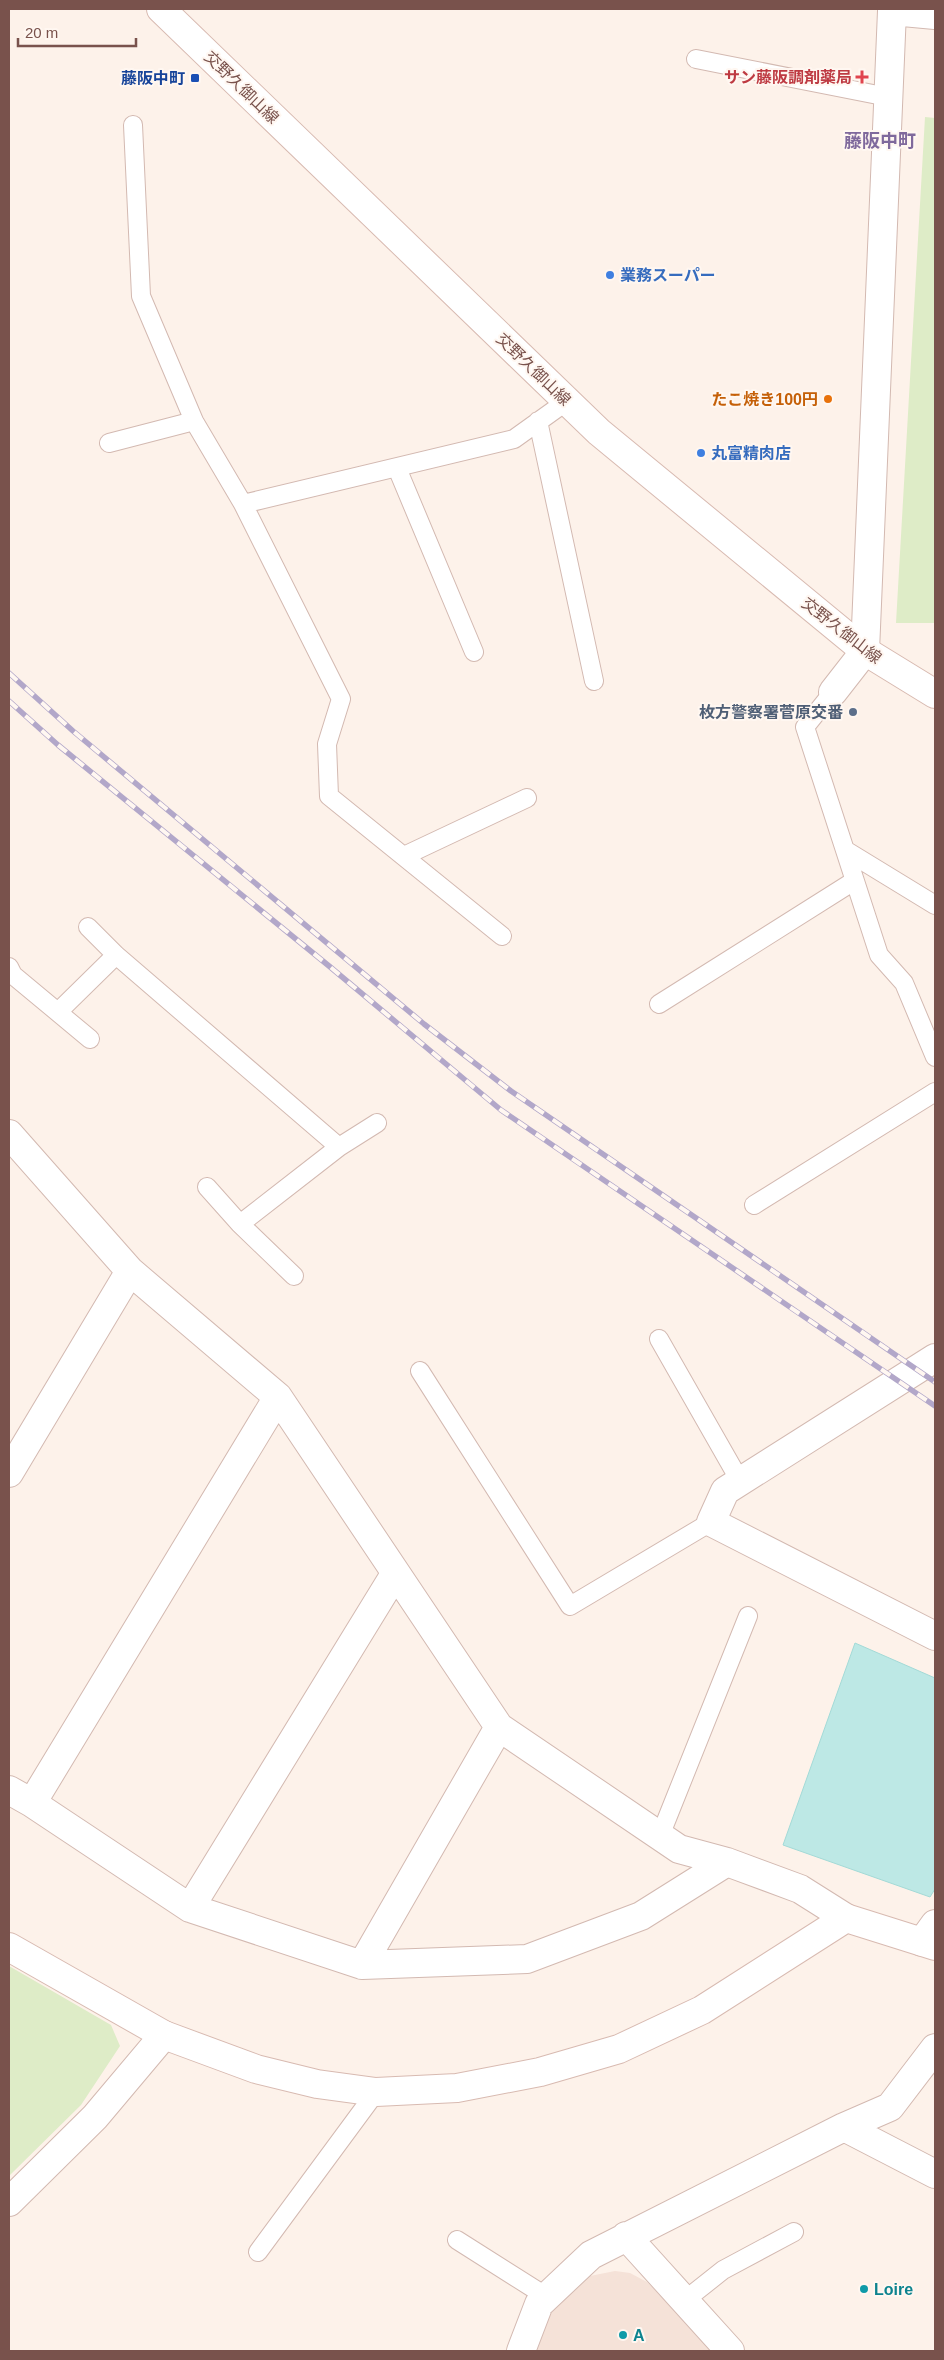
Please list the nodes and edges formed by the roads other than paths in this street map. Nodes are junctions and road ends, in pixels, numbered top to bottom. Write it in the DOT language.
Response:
graph roads {
  1 [pos="161,9"];
  2 [pos="892,10"];
  3 [pos="935,15"];
  4 [pos="696,59"];
  5 [pos="888,98"];
  6 [pos="133,125"];
  7 [pos="567,401"];
  8 [pos="194,421"];
  9 [pos="538,421"];
  10 [pos="108,443"];
  11 [pos="397,468"];
  12 [pos="243,504"];
  13 [pos="865,651"];
  14 [pos="474,652"];
  15 [pos="594,681"];
  16 [pos="833,692"];
  17 [pos="935,694"];
  18 [pos="527,798"];
  19 [pos="845,850"];
  20 [pos="404,856"];
  21 [pos="854,881"];
  22 [pos="935,905"];
  23 [pos="88,927"];
  24 [pos="502,936"];
  25 [pos="116,955"];
  26 [pos="9,967"];
  27 [pos="659,1004"];
  28 [pos="58,1012"];
  29 [pos="90,1039"];
  30 [pos="935,1057"];
  31 [pos="935,1092"];
  32 [pos="377,1123"];
  33 [pos="9,1134"];
  34 [pos="339,1148"];
  35 [pos="207,1187"];
  36 [pos="754,1205"];
  37 [pos="240,1224"];
  38 [pos="130,1271"];
  39 [pos="294,1276"];
  40 [pos="659,1339"];
  41 [pos="935,1358"];
  42 [pos="420,1371"];
  43 [pos="278,1397"];
  44 [pos="9,1473"];
  45 [pos="740,1481"];
  46 [pos="711,1522"];
  47 [pos="395,1574"];
  48 [pos="748,1616"];
  49 [pos="935,1636"];
  50 [pos="499,1727"];
  51 [pos="20,1797"];
  52 [pos="660,1836"];
  53 [pos="727,1862"];
  54 [pos="190,1908"];
  55 [pos="846,1918"];
  56 [pos="931,1938"];
  57 [pos="9,1947"];
  58 [pos="362,1965"];
  59 [pos="164,2035"];
  60 [pos="935,2048"];
  61 [pos="376,2092"];
  62 [pos="844,2127"];
  63 [pos="935,2174"];
  64 [pos="9,2202"];
  65 [pos="794,2232"];
  66 [pos="626,2236"];
  67 [pos="457,2240"];
  68 [pos="258,2252"];
  69 [pos="547,2297"];
  70 [pos="684,2301"];
  71 [pos="521,2351"];
  72 [pos="730,2351"];
  1 -- 7 [label="street, 交野久御山線"];
  2 -- 3 [label="street"];
  2 -- 5 [label="street"];
  4 -- 5 [label="lane"];
  5 -- 13 [label="street"];
  6 -- 8 [label="lane"];
  7 -- 9 [label="lane"];
  7 -- 13 [label="street, 交野久御山線"];
  8 -- 10 [label="lane"];
  8 -- 12 [label="lane"];
  9 -- 11 [label="lane"];
  9 -- 15 [label="lane"];
  11 -- 12 [label="lane"];
  11 -- 14 [label="lane"];
  12 -- 20 [label="lane"];
  13 -- 16 [label="street"];
  13 -- 17 [label="street, 交野久御山線"];
  16 -- 19 [label="lane"];
  18 -- 20 [label="lane"];
  19 -- 21 [label="lane"];
  19 -- 22 [label="lane"];
  20 -- 24 [label="lane"];
  21 -- 27 [label="lane"];
  21 -- 30 [label="lane"];
  23 -- 25 [label="lane"];
  25 -- 28 [label="lane"];
  25 -- 34 [label="lane"];
  26 -- 28 [label="lane"];
  28 -- 29 [label="lane"];
  31 -- 36 [label="lane"];
  32 -- 34 [label="lane"];
  33 -- 38 [label="street"];
  34 -- 37 [label="lane"];
  35 -- 37 [label="lane"];
  37 -- 39 [label="lane"];
  38 -- 43 [label="street"];
  38 -- 44 [label="street"];
  40 -- 45 [label="lane"];
  41 -- 45 [label="street"];
  42 -- 46 [label="lane"];
  43 -- 47 [label="street"];
  43 -- 51 [label="street"];
  45 -- 46 [label="street"];
  46 -- 49 [label="street"];
  47 -- 50 [label="street"];
  47 -- 54 [label="street"];
  48 -- 52 [label="lane"];
  50 -- 52 [label="street"];
  50 -- 58 [label="street"];
  51 -- 54 [label="street"];
  52 -- 53 [label="street"];
  53 -- 55 [label="street"];
  53 -- 58 [label="street"];
  54 -- 58 [label="street"];
  55 -- 56 [label="street"];
  55 -- 61 [label="street"];
  57 -- 59 [label="street"];
  59 -- 61 [label="street"];
  59 -- 64 [label="street"];
  60 -- 62 [label="street"];
  61 -- 68 [label="lane"];
  62 -- 63 [label="street"];
  62 -- 66 [label="street"];
  65 -- 70 [label="lane"];
  66 -- 69 [label="street"];
  66 -- 70 [label="street"];
  67 -- 69 [label="lane"];
  69 -- 71 [label="street"];
  70 -- 72 [label="street"];
}
